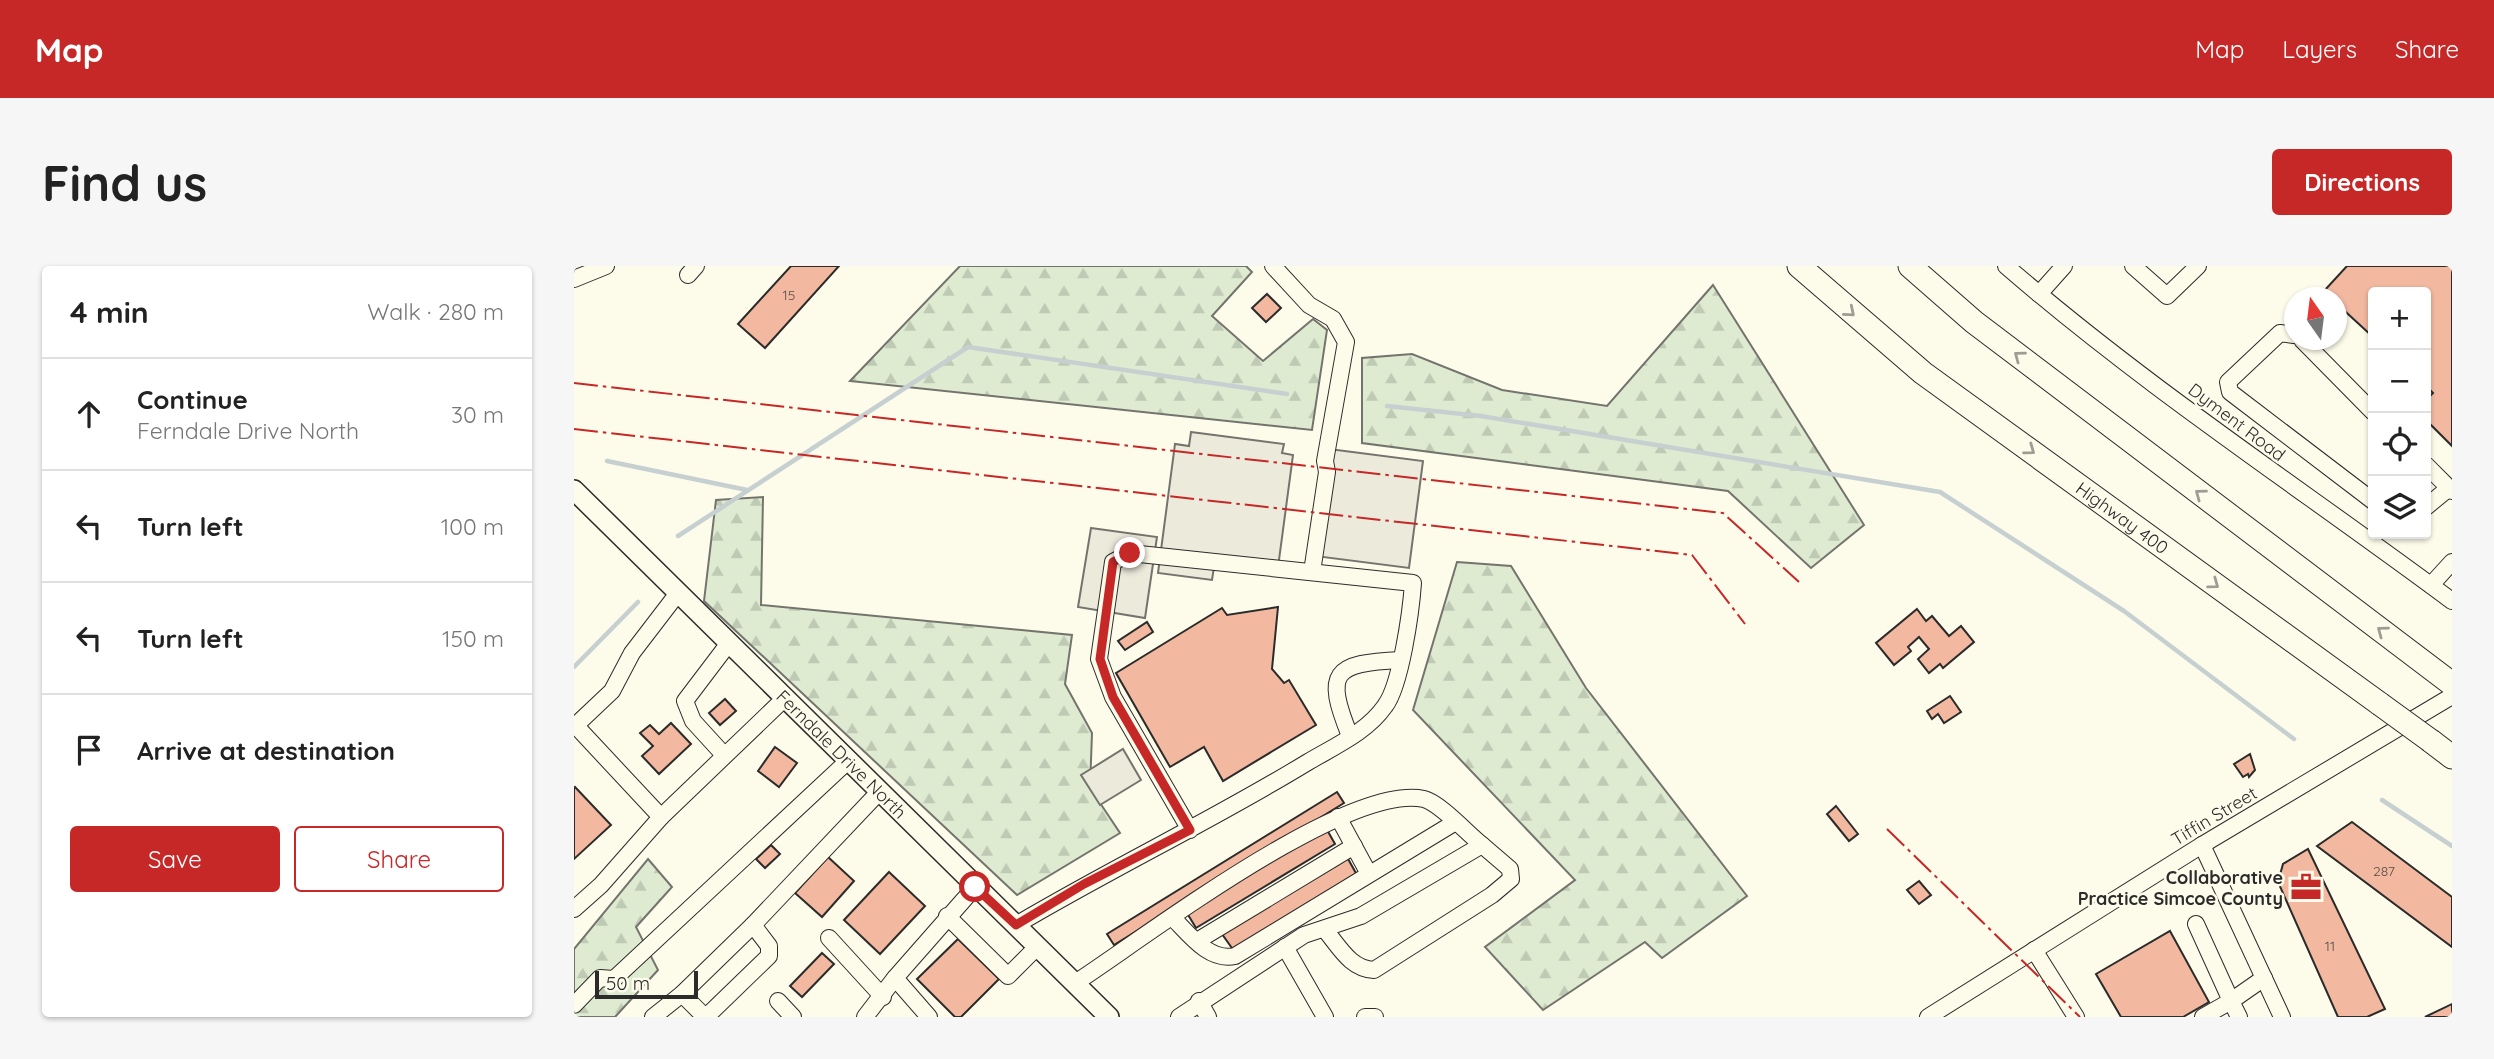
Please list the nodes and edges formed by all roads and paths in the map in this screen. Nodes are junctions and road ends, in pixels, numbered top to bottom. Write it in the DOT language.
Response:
graph roads {
  1 [pos="606,266"];
  2 [pos="1273,266"];
  3 [pos="1799,266"];
  4 [pos="1910,266"];
  5 [pos="2006,266"];
  6 [pos="2064,266"];
  7 [pos="2133,266"];
  8 [pos="2198,266"];
  9 [pos="574,279"];
  10 [pos="2039,295"];
  11 [pos="2284,334"];
  12 [pos="2312,350"];
  13 [pos="2368,407"];
  14 [pos="2431,470"];
  15 [pos="574,490"];
  16 [pos="2450,490"];
  17 [pos="2368,497"];
  18 [pos="2431,503"];
  19 [pos="2452,562"];
  20 [pos="1312,572"];
  21 [pos="2431,585"];
  22 [pos="678,593"];
  23 [pos="2452,601"];
  24 [pos="729,643"];
  25 [pos="1401,660"];
  26 [pos="2444,678"];
  27 [pos="2452,696"];
  28 [pos="785,698"];
  29 [pos="575,727"];
  30 [pos="1350,736"];
  31 [pos="724,755"];
  32 [pos="2452,757"];
  33 [pos="849,760"];
  34 [pos="880,791"];
  35 [pos="661,817"];
  36 [pos="1338,817"];
  37 [pos="1454,823"];
  38 [pos="1190,830"];
  39 [pos="1482,845"];
  40 [pos="2202,845"];
  41 [pos="1354,846"];
  42 [pos="1369,874"];
  43 [pos="975,887"];
  44 [pos="574,909"];
  45 [pos="947,916"];
  46 [pos="1172,917"];
  47 [pos="2196,924"];
  48 [pos="753,925"];
  49 [pos="1016,925"];
  50 [pos="1326,930"];
  51 [pos="829,938"];
  52 [pos="1197,941"];
  53 [pos="1038,946"];
  54 [pos="1285,947"];
  55 [pos="2034,950"];
  56 [pos="895,978"];
  57 [pos="2264,978"];
  58 [pos="1075,983"];
  59 [pos="682,994"];
  60 [pos="883,996"];
  61 [pos="2231,1000"];
  62 [pos="778,1001"];
  63 [pos="1199,1001"];
  64 [pos="574,1005"];
  65 [pos="1104,1015"];
  66 [pos="653,1017"];
  67 [pos="706,1017"];
  68 [pos="793,1017"];
  69 [pos="865,1017"];
  70 [pos="929,1017"];
  71 [pos="1179,1017"];
  72 [pos="1208,1017"];
  73 [pos="1325,1017"];
  74 [pos="1365,1017"];
  75 [pos="1375,1017"];
  76 [pos="1928,1017"];
  77 [pos="2076,1017"];
  78 [pos="2203,1017"];
  79 [pos="2239,1017"];
  80 [pos="2282,1017"];
  1 -- 9 [label="street"];
  2 -- 20 [label="street"];
  3 -- 32 [label="highway, Highway 400, one-way, bridge"];
  26 -- 4 [label="highway, one-way"];
  5 -- 10 [label="street, Dyment Road"];
  6 -- 10 [label="street"];
  7 -- 8 [label="street"];
  10 -- 21 [label="street, Dyment Road"];
  11 -- 17 [label="street"];
  12 -- 13 [label="street"];
  14 -- 16 [label="street"];
  15 -- 22 [label="main road, Ferndale Drive North"];
  16 -- 18 [label="street"];
  19 -- 21 [label="street"];
  20 -- 25 [label="street"];
  20 -- 38 [label="street"];
  21 -- 23 [label="street, Dyment Road"];
  22 -- 24 [label="main road, Ferndale Drive North"];
  22 -- 29 [label="street"];
  24 -- 28 [label="main road, Ferndale Drive North"];
  24 -- 31 [label="street"];
  25 -- 30 [label="street"];
  25 -- 30 [label="street"];
  27 -- 40 [label="street, Tiffin Street"];
  28 -- 31 [label="street"];
  28 -- 33 [label="main road, Ferndale Drive North"];
  29 -- 35 [label="street"];
  30 -- 38 [label="street"];
  31 -- 35 [label="street"];
  33 -- 34 [label="main road, Ferndale Drive North"];
  33 -- 64 [label="street"];
  34 -- 43 [label="main road, Ferndale Drive North"];
  34 -- 48 [label="street"];
  35 -- 44 [label="street"];
  36 -- 37 [label="street"];
  36 -- 41 [label="street"];
  36 -- 46 [label="street"];
  37 -- 39 [label="street"];
  37 -- 42 [label="street"];
  38 -- 49 [label="street"];
  39 -- 50 [label="street"];
  39 -- 50 [label="street"];
  40 -- 55 [label="street, Tiffin Street"];
  40 -- 57 [label="street"];
  41 -- 42 [label="street"];
  41 -- 52 [label="street"];
  42 -- 52 [label="street"];
  43 -- 45 [label="street"];
  43 -- 49 [label="main road, Ferndale Drive North"];
  45 -- 53 [label="street"];
  45 -- 56 [label="street"];
  46 -- 52 [label="street"];
  46 -- 58 [label="street"];
  47 -- 61 [label="street"];
  48 -- 59 [label="street"];
  48 -- 67 [label="street"];
  49 -- 53 [label="main road, Ferndale Drive North"];
  50 -- 54 [label="street"];
  51 -- 60 [label="street"];
  53 -- 58 [label="main road, Ferndale Drive North"];
  54 -- 63 [label="street"];
  54 -- 73 [label="street"];
  55 -- 76 [label="street, Tiffin Street"];
  55 -- 77 [label="street"];
  56 -- 60 [label="street"];
  56 -- 70 [label="street"];
  57 -- 61 [label="street"];
  57 -- 80 [label="street"];
  58 -- 65 [label="main road, Ferndale Drive North"];
  59 -- 66 [label="street"];
  59 -- 67 [label="street"];
  60 -- 69 [label="street"];
  61 -- 78 [label="street"];
  61 -- 79 [label="street"];
  62 -- 68 [label="street"];
  63 -- 71 [label="street"];
  63 -- 72 [label="street"];
  74 -- 75 [label="street"];
}
